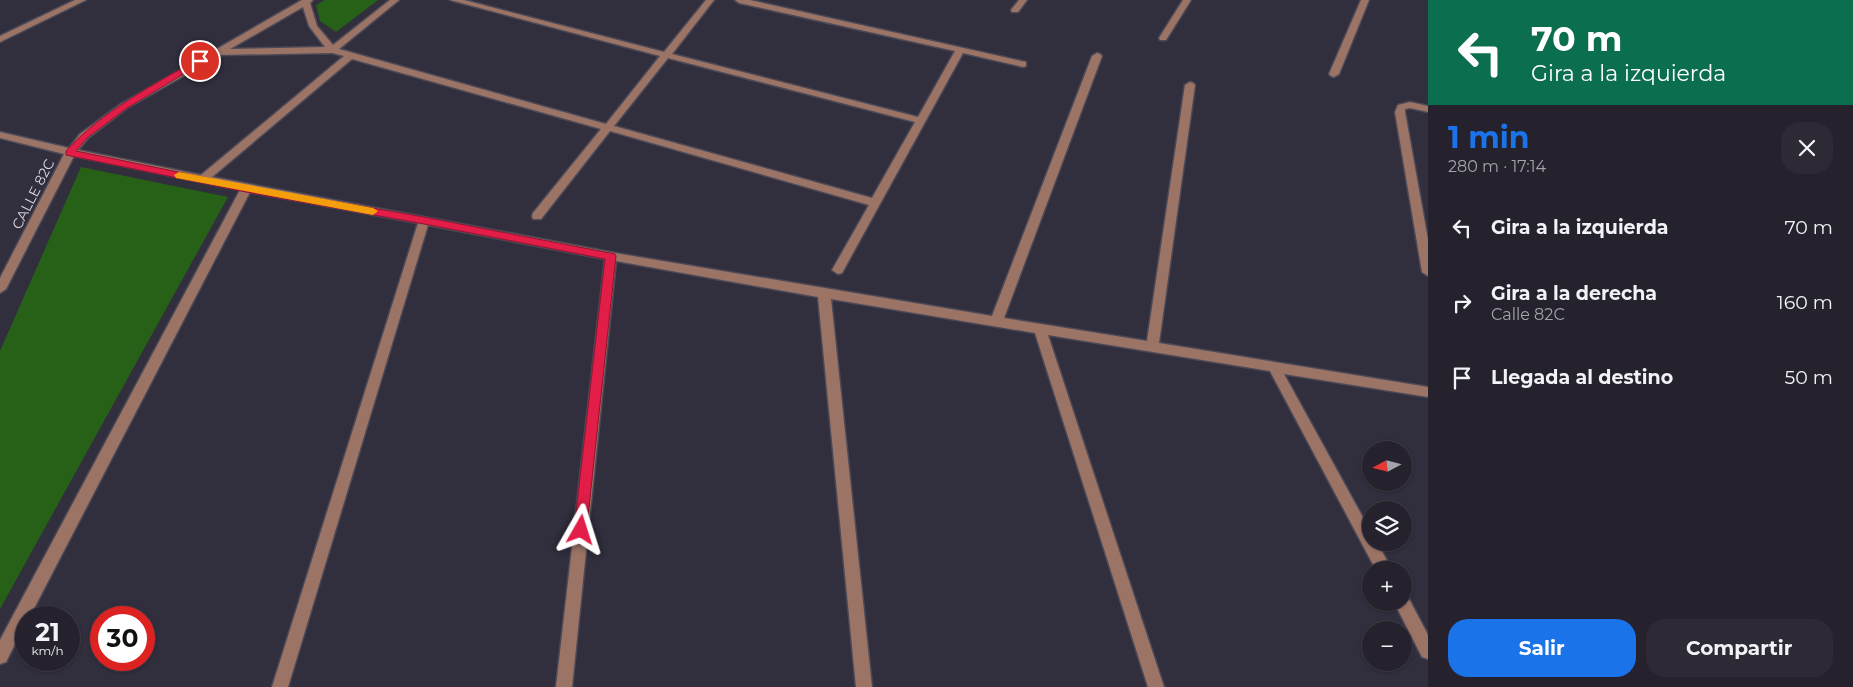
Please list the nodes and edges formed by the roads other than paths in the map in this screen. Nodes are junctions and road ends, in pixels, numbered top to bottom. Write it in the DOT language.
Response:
graph roads {
  1 [pos="82,0"];
  2 [pos="395,0"];
  3 [pos="454,0"];
  4 [pos="710,0"];
  5 [pos="739,0"];
  6 [pos="1023,0"];
  7 [pos="1187,0"];
  8 [pos="1365,0"];
  9 [pos="307,1"];
  10 [pos="1015,10"];
  11 [pos="1163,38"];
  12 [pos="0,39"];
  13 [pos="332,50"];
  14 [pos="960,50"];
  15 [pos="216,52"];
  16 [pos="666,54"];
  17 [pos="351,55"];
  18 [pos="1097,56"];
  19 [pos="1023,64"];
  20 [pos="1334,74"];
  21 [pos="1190,84"];
  22 [pos="1428,110"];
  23 [pos="921,121"];
  24 [pos="607,127"];
  25 [pos="0,135"];
  26 [pos="70,153"];
  27 [pos="202,180"];
  28 [pos="246,189"];
  29 [pos="876,203"];
  30 [pos="537,216"];
  31 [pos="424,220"];
  32 [pos="611,256"];
  33 [pos="838,270"];
  34 [pos="1428,272"];
  35 [pos="0,289"];
  36 [pos="824,293"];
  37 [pos="996,322"];
  38 [pos="1040,329"];
  39 [pos="1152,347"];
  40 [pos="1274,367"];
  41 [pos="1428,392"];
  42 [pos="1379,561"];
  43 [pos="1407,611"];
  44 [pos="1428,651"];
  45 [pos="0,656"];
  46 [pos="280,687"];
  47 [pos="564,687"];
  48 [pos="864,687"];
  49 [pos="1156,687"];
  1 -- 12 [label="street"];
  2 -- 13 [label="street"];
  3 -- 16 [label="street"];
  4 -- 16 [label="street"];
  5 -- 14 [label="street"];
  6 -- 10 [label="street"];
  7 -- 11 [label="street"];
  8 -- 20 [label="street"];
  9 -- 13 [label="street"];
  9 -- 15 [label="street, CALLE 82C"];
  13 -- 15 [label="street"];
  13 -- 17 [label="street"];
  14 -- 19 [label="street"];
  14 -- 23 [label="street"];
  15 -- 26 [label="street, CALLE 82C"];
  16 -- 23 [label="street"];
  16 -- 24 [label="street"];
  17 -- 24 [label="street"];
  17 -- 27 [label="street"];
  18 -- 37 [label="street"];
  21 -- 39 [label="street"];
  22 -- 34 [label="street"];
  23 -- 29 [label="street"];
  24 -- 29 [label="street"];
  24 -- 30 [label="street"];
  25 -- 26 [label="street"];
  26 -- 27 [label="street"];
  26 -- 35 [label="street, CALLE 82C"];
  27 -- 28 [label="street"];
  28 -- 31 [label="street"];
  28 -- 45 [label="street"];
  29 -- 33 [label="street"];
  31 -- 32 [label="street"];
  31 -- 46 [label="street"];
  32 -- 36 [label="street"];
  32 -- 47 [label="street"];
  36 -- 37 [label="street"];
  36 -- 48 [label="street"];
  37 -- 38 [label="street"];
  38 -- 39 [label="street"];
  38 -- 49 [label="street"];
  39 -- 40 [label="street"];
  40 -- 41 [label="street"];
  40 -- 42 [label="street"];
  43 -- 44 [label="street"];
}
